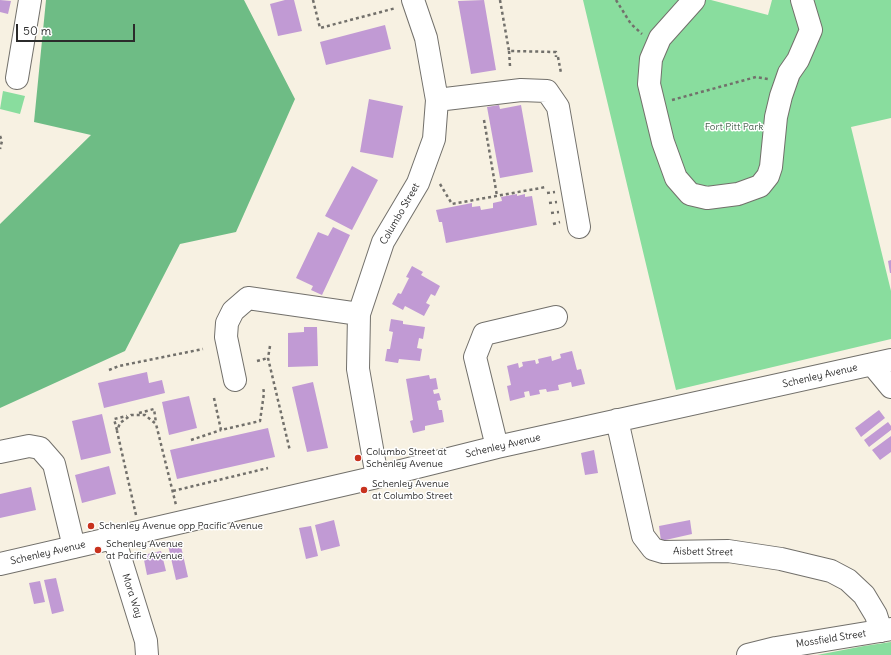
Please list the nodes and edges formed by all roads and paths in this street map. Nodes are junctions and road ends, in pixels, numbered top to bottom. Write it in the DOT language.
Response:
graph roads {
  1 [pos="30,0"];
  2 [pos="313,0"];
  3 [pos="500,0"];
  4 [pos="616,0"];
  5 [pos="694,0"];
  6 [pos="802,0"];
  7 [pos="405,4"];
  8 [pos="509,51"];
  9 [pos="654,52"];
  10 [pos="510,66"];
  11 [pos="561,73"];
  12 [pos="17,78"];
  13 [pos="784,87"];
  14 [pos="437,100"];
  15 [pos="654,104"];
  16 [pos="484,120"];
  17 [pos="0,136"];
  18 [pos="0,149"];
  19 [pos="440,184"];
  20 [pos="546,187"];
  21 [pos="497,196"];
  22 [pos="579,227"];
  23 [pos="359,314"];
  24 [pos="556,316"];
  25 [pos="270,346"];
  26 [pos="203,348"];
  27 [pos="268,358"];
  28 [pos="256,361"];
  29 [pos="882,362"];
  30 [pos="109,370"];
  31 [pos="235,380"];
  32 [pos="891,387"];
  33 [pos="263,388"];
  34 [pos="214,398"];
  35 [pos="138,414"];
  36 [pos="131,415"];
  37 [pos="617,420"];
  38 [pos="156,424"];
  39 [pos="220,430"];
  40 [pos="117,431"];
  41 [pos="191,440"];
  42 [pos="497,447"];
  43 [pos="290,451"];
  44 [pos="0,452"];
  45 [pos="268,468"];
  46 [pos="377,477"];
  47 [pos="172,491"];
  48 [pos="177,510"];
  49 [pos="137,519"];
  50 [pos="114,538"];
  51 [pos="74,548"];
  52 [pos="0,564"];
  53 [pos="886,630"];
  54 [pos="146,655"];
  55 [pos="748,655"];
  1 -- 12 [label="street"];
  2 -- 7 [label="path"];
  3 -- 8 [label="path"];
  4 -- 9 [label="path"];
  5 -- 9 [label="street"];
  6 -- 13 [label="street"];
  7 -- 14 [label="street, Columbo Street"];
  8 -- 10 [label="path"];
  8 -- 11 [label="path"];
  9 -- 15 [label="street"];
  13 -- 15 [label="path"];
  13 -- 15 [label="street"];
  14 -- 22 [label="street"];
  14 -- 23 [label="street, Columbo Street"];
  16 -- 21 [label="path"];
  17 -- 18 [label="path"];
  19 -- 21 [label="path"];
  20 -- 21 [label="path"];
  23 -- 31 [label="street"];
  23 -- 46 [label="street, Columbo Street"];
  24 -- 42 [label="street"];
  25 -- 27 [label="path"];
  26 -- 30 [label="path"];
  27 -- 28 [label="path"];
  27 -- 43 [label="path"];
  29 -- 32 [label="street"];
  29 -- 37 [label="street, Schenley Avenue"];
  33 -- 39 [label="path"];
  34 -- 39 [label="path"];
  35 -- 36 [label="path"];
  35 -- 38 [label="path"];
  35 -- 38 [label="path"];
  36 -- 40 [label="path"];
  36 -- 40 [label="path"];
  37 -- 42 [label="street, Schenley Avenue"];
  37 -- 53 [label="street, Aisbett Street"];
  38 -- 47 [label="path"];
  39 -- 41 [label="path"];
  40 -- 49 [label="path"];
  42 -- 46 [label="street, Schenley Avenue"];
  44 -- 51 [label="street"];
  45 -- 47 [label="path"];
  46 -- 50 [label="street, Schenley Avenue"];
  47 -- 48 [label="path"];
  50 -- 51 [label="street, Schenley Avenue"];
  50 -- 54 [label="street, Mora Way"];
  51 -- 52 [label="street, Schenley Avenue"];
  53 -- 55 [label="street, Mossfield Street"];
}
